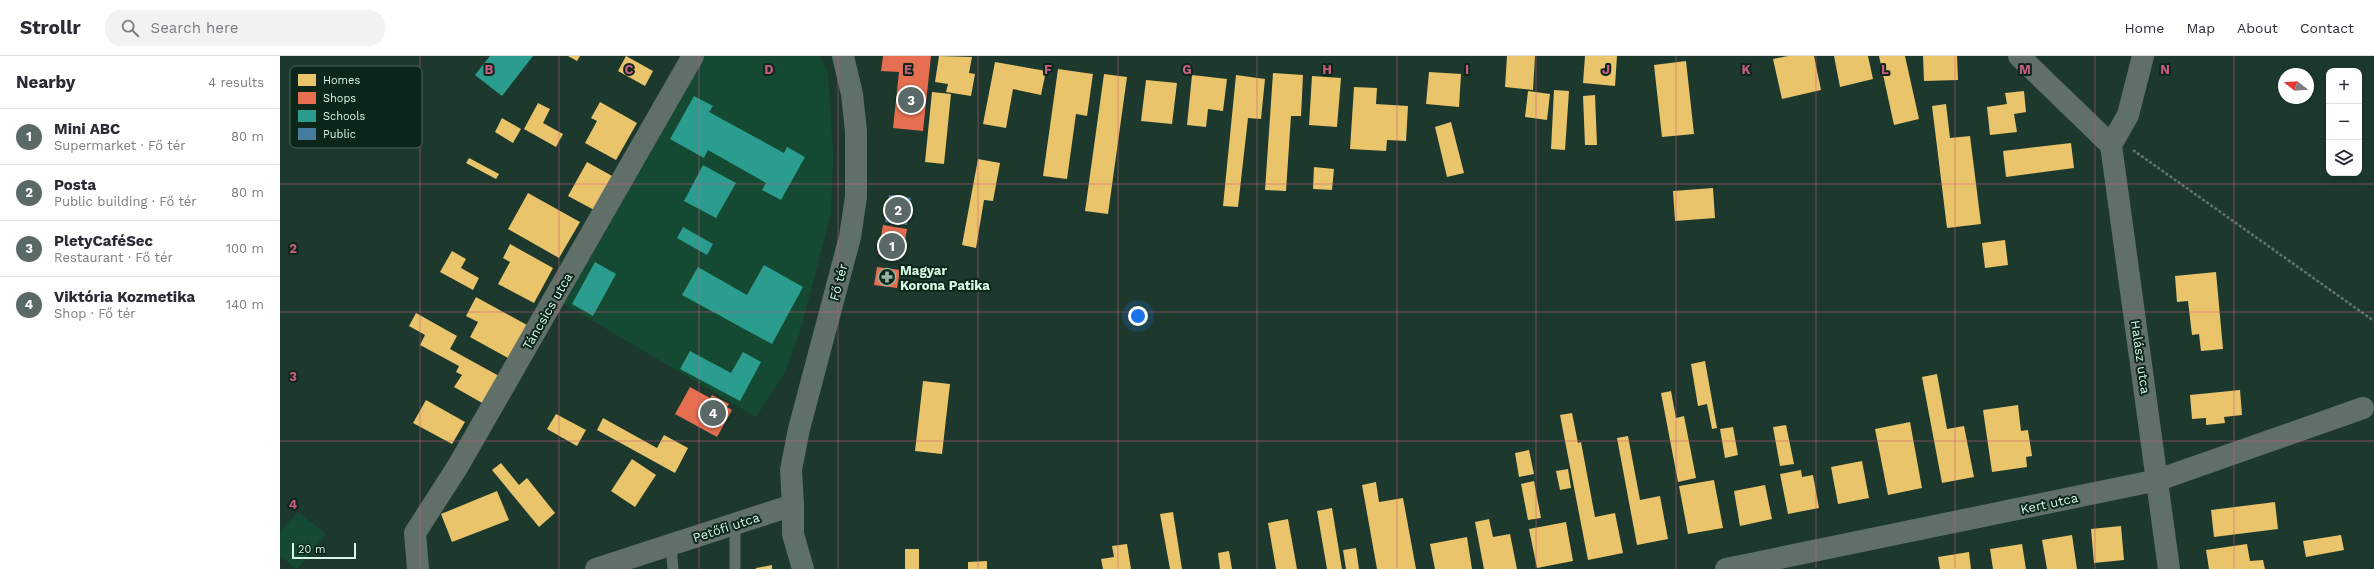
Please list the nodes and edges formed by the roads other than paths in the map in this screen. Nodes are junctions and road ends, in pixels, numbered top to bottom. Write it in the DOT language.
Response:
graph roads {
  1 [pos="693,56"];
  2 [pos="843,56"];
  3 [pos="2019,56"];
  4 [pos="2143,56"];
  5 [pos="2111,145"];
  6 [pos="2363,408"];
  7 [pos="2158,480"];
  8 [pos="793,505"];
  9 [pos="735,523"];
  10 [pos="671,545"];
  11 [pos="1793,562"];
  12 [pos="418,569"];
  13 [pos="596,569"];
  14 [pos="673,569"];
  15 [pos="735,569"];
  16 [pos="803,569"];
  17 [pos="1726,569"];
  18 [pos="2169,569"];
  1 -- 12 [label="street, Táncsics utca"];
  2 -- 8 [label="main road, Fő tér"];
  3 -- 5 [label="street"];
  4 -- 5 [label="street"];
  5 -- 7 [label="street, Halász utca"];
  6 -- 7 [label="street, Kert utca"];
  7 -- 11 [label="street, Kert utca"];
  7 -- 18 [label="street, Halász utca"];
  8 -- 9 [label="street, Petőfi utca"];
  8 -- 16 [label="main road"];
  9 -- 10 [label="street, Petőfi utca"];
  9 -- 15 [label="lane"];
  10 -- 13 [label="street, Petőfi utca"];
  10 -- 14 [label="lane"];
  11 -- 17 [label="street, Kert utca"];
}
